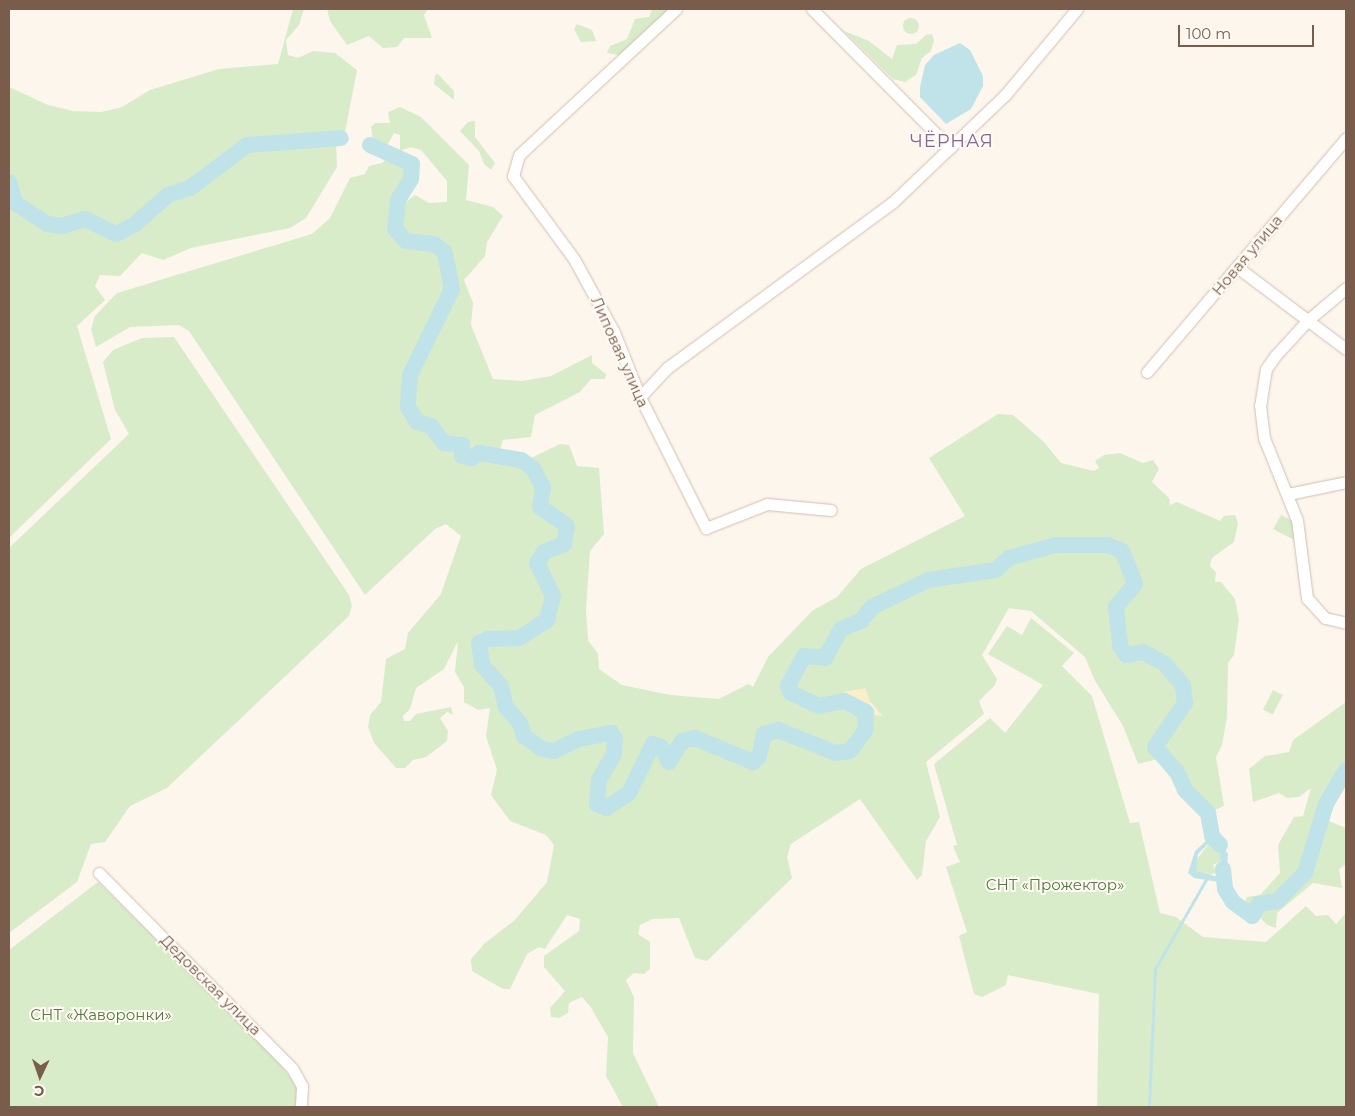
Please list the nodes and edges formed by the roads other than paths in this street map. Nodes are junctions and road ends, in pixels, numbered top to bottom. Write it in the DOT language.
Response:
graph roads {
  1 [pos="676,9"];
  2 [pos="812,9"];
  3 [pos="1077,9"];
  4 [pos="1346,138"];
  5 [pos="950,148"];
  6 [pos="1237,266"];
  7 [pos="1346,288"];
  8 [pos="1308,320"];
  9 [pos="1346,349"];
  10 [pos="1147,372"];
  11 [pos="640,397"];
  12 [pos="1346,482"];
  13 [pos="1288,494"];
  14 [pos="831,510"];
  15 [pos="1346,623"];
  16 [pos="99,873"];
  17 [pos="301,1107"];
  1 -- 11 [label="street, Липовая улица"];
  2 -- 5 [label="street"];
  3 -- 5 [label="street"];
  4 -- 6 [label="street, Новая улица"];
  5 -- 11 [label="street"];
  6 -- 8 [label="street"];
  6 -- 10 [label="street, Новая улица"];
  7 -- 8 [label="street"];
  8 -- 9 [label="street"];
  8 -- 13 [label="street"];
  11 -- 14 [label="street, Липовая улица"];
  12 -- 13 [label="street"];
  13 -- 15 [label="street"];
  16 -- 17 [label="street, Дедовская улица"];
}
